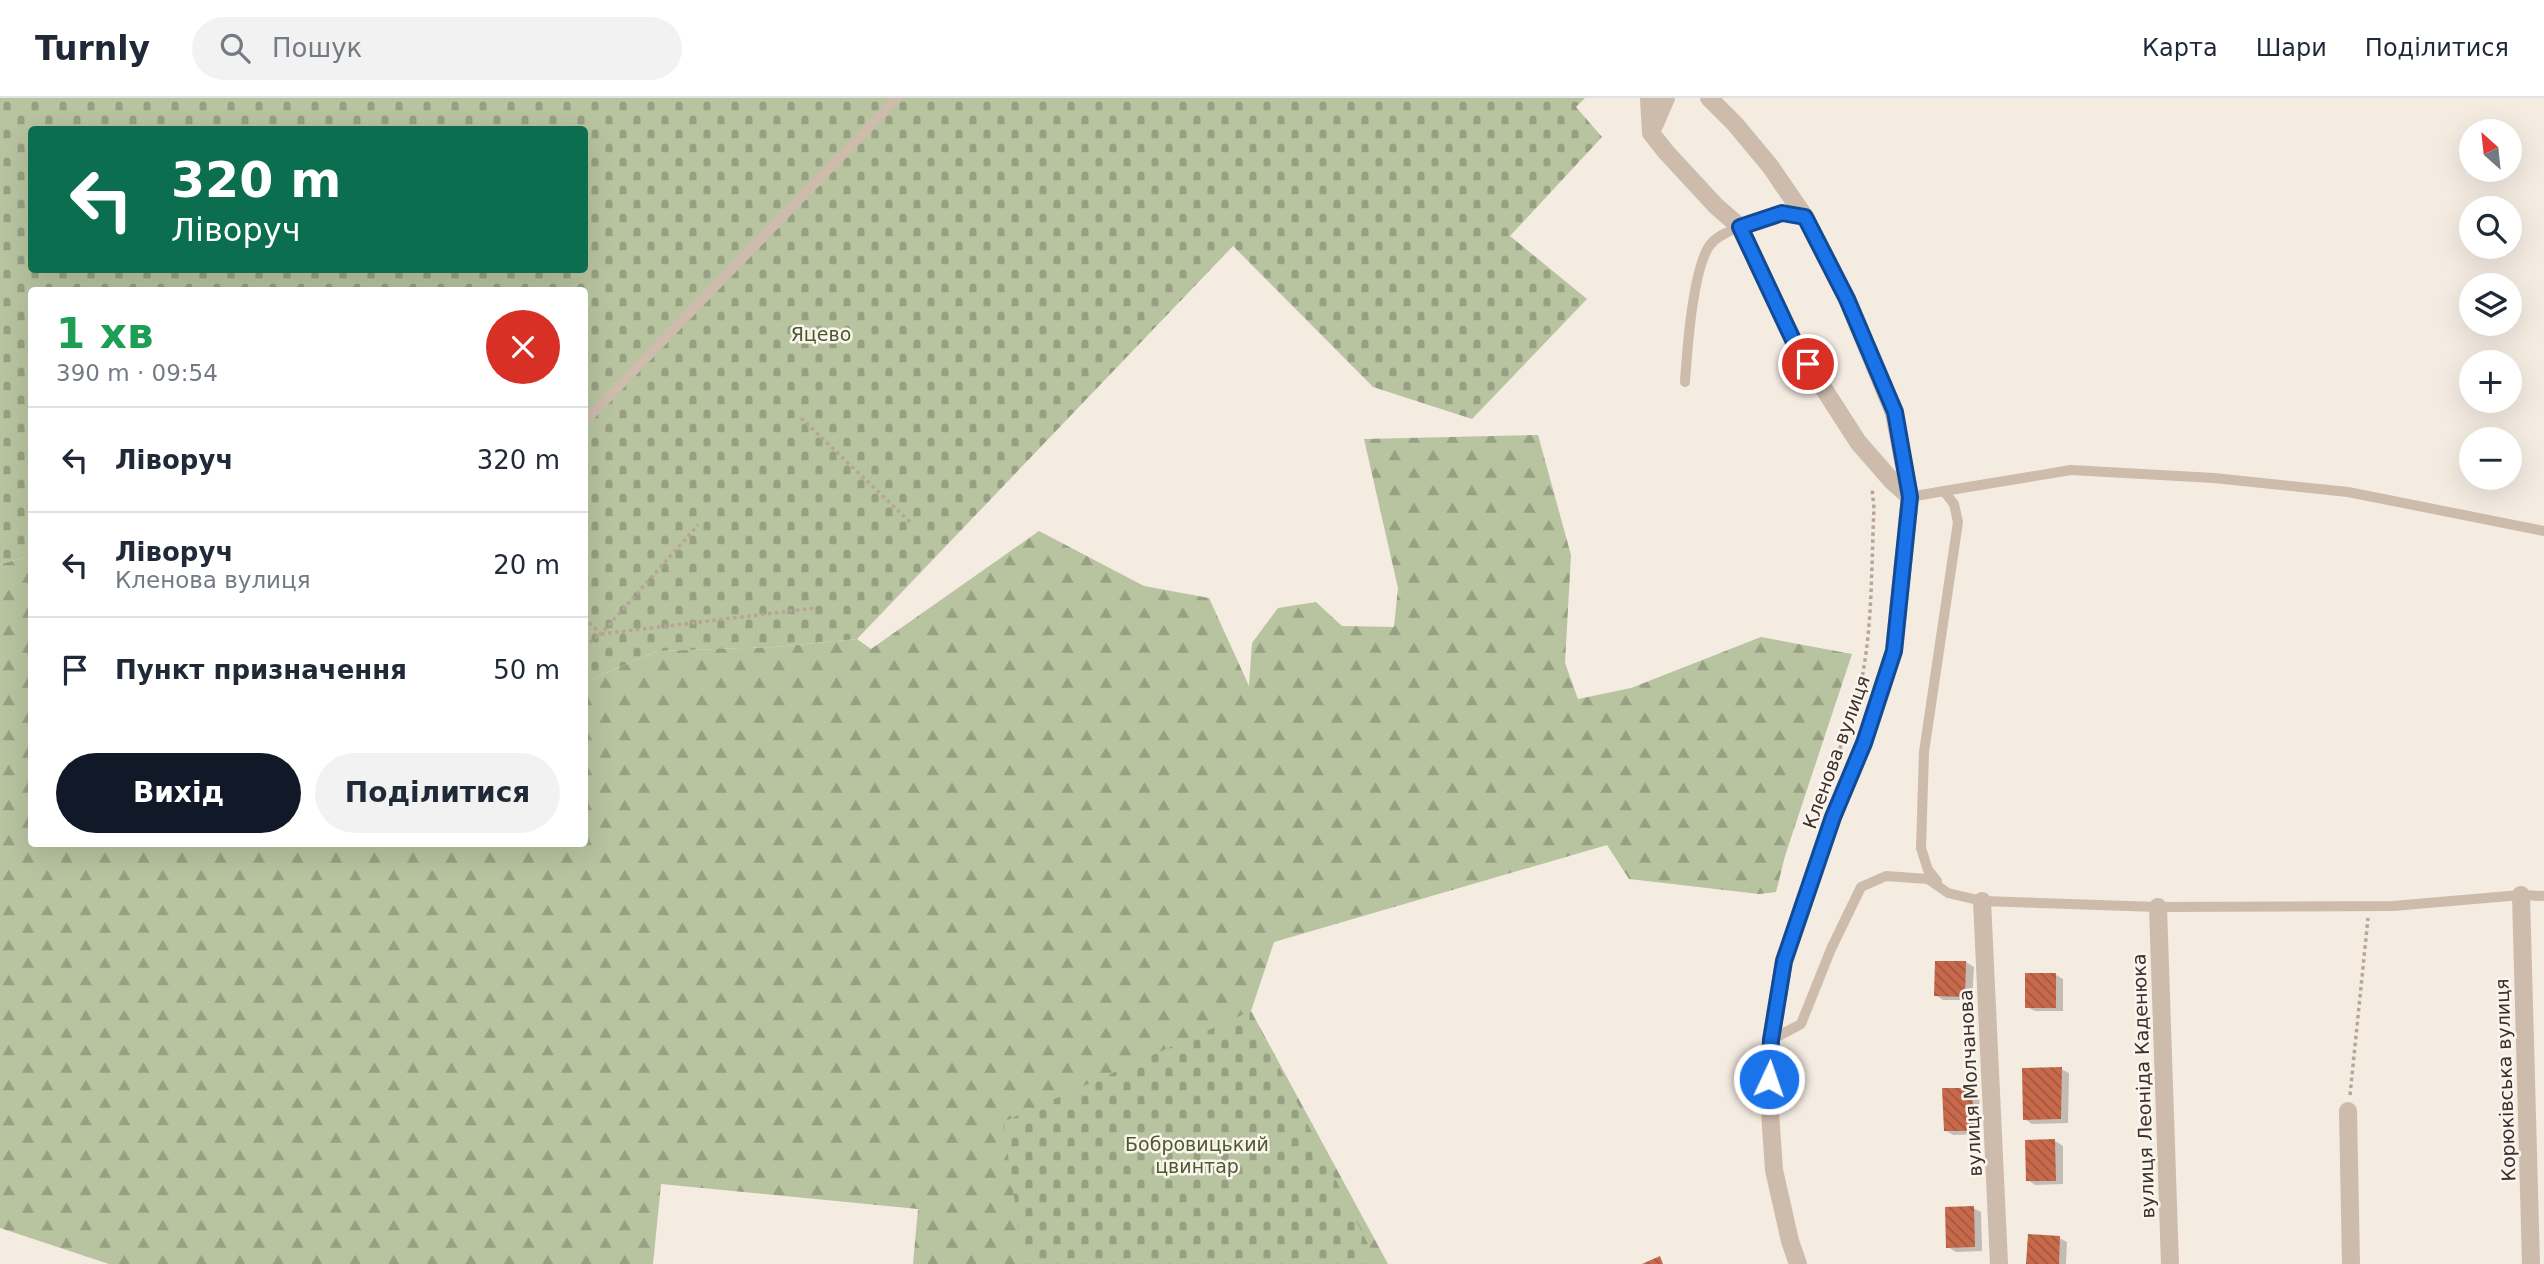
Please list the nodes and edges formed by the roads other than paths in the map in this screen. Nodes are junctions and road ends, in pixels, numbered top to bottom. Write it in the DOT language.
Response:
graph roads {
  1 [pos="897,98"];
  2 [pos="1648,98"];
  3 [pos="1666,98"];
  4 [pos="1709,98"];
  5 [pos="1651,133"];
  6 [pos="1805,217"];
  7 [pos="1740,227"];
  8 [pos="1685,382"];
  9 [pos="588,418"];
  10 [pos="1944,491"];
  11 [pos="1910,497"];
  12 [pos="2544,531"];
  13 [pos="1948,893"];
  14 [pos="2521,895"];
  15 [pos="2544,896"];
  16 [pos="1982,901"];
  17 [pos="2158,906"];
  18 [pos="1771,1040"];
  19 [pos="2348,1111"];
  20 [pos="1798,1264"];
  21 [pos="1999,1264"];
  22 [pos="2170,1264"];
  23 [pos="2351,1264"];
  24 [pos="2531,1264"];
  1 -- 9 [label="lane"];
  2 -- 5 [label="street"];
  3 -- 5 [label="street"];
  4 -- 6 [label="street, Кленова вулиця"];
  5 -- 7 [label="street"];
  6 -- 7 [label="lane"];
  6 -- 11 [label="street, Кленова вулиця"];
  7 -- 8 [label="lane"];
  7 -- 11 [label="street"];
  10 -- 11 [label="lane"];
  10 -- 12 [label="lane"];
  10 -- 13 [label="lane"];
  11 -- 18 [label="street, Кленова вулиця"];
  13 -- 16 [label="lane"];
  13 -- 18 [label="lane"];
  14 -- 15 [label="lane"];
  14 -- 17 [label="lane"];
  14 -- 24 [label="street, Корюківська вулиця"];
  16 -- 17 [label="lane"];
  16 -- 21 [label="street, вулиця Молчанова"];
  17 -- 22 [label="street, вулиця Леоніда Каденюка"];
  18 -- 20 [label="street, Кленова вулиця"];
  19 -- 23 [label="street"];
}
